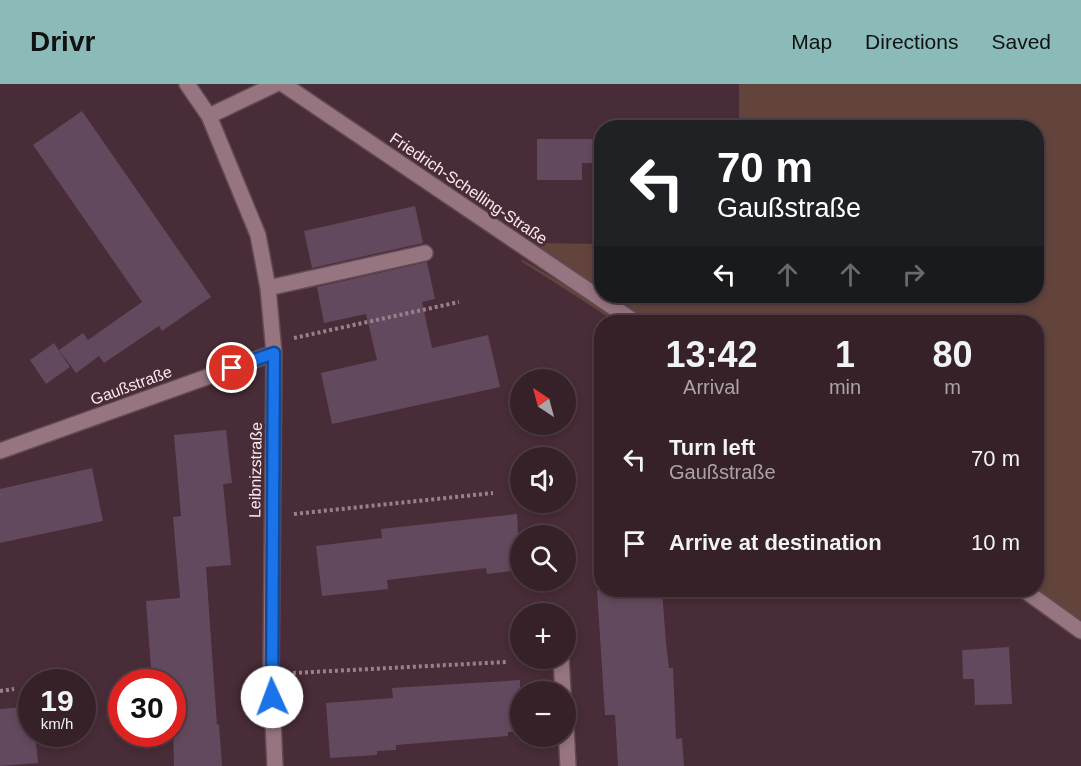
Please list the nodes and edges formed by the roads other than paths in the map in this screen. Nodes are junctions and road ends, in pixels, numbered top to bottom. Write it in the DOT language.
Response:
graph roads {
  1 [pos="187,84"];
  2 [pos="276,84"];
  3 [pos="282,84"];
  4 [pos="209,116"];
  5 [pos="425,253"];
  6 [pos="268,288"];
  7 [pos="594,295"];
  8 [pos="606,303"];
  9 [pos="624,315"];
  10 [pos="274,348"];
  11 [pos="0,450"];
  12 [pos="1034,597"];
  13 [pos="1081,632"];
  14 [pos="567,747"];
  15 [pos="275,766"];
  16 [pos="568,766"];
  1 -- 4 [label="street, Leibnizstraße"];
  2 -- 4 [label="street"];
  3 -- 7 [label="street, Friedrich-Schelling-Straße"];
  4 -- 6 [label="street, Leibnizstraße"];
  5 -- 6 [label="street"];
  6 -- 10 [label="street, Leibnizstraße"];
  8 -- 9 [label="street, Friedrich-Schelling-Straße"];
  10 -- 11 [label="street, Gaußstraße"];
  10 -- 15 [label="street, Leibnizstraße"];
  12 -- 13 [label="street"];
  14 -- 16 [label="street"];
}
